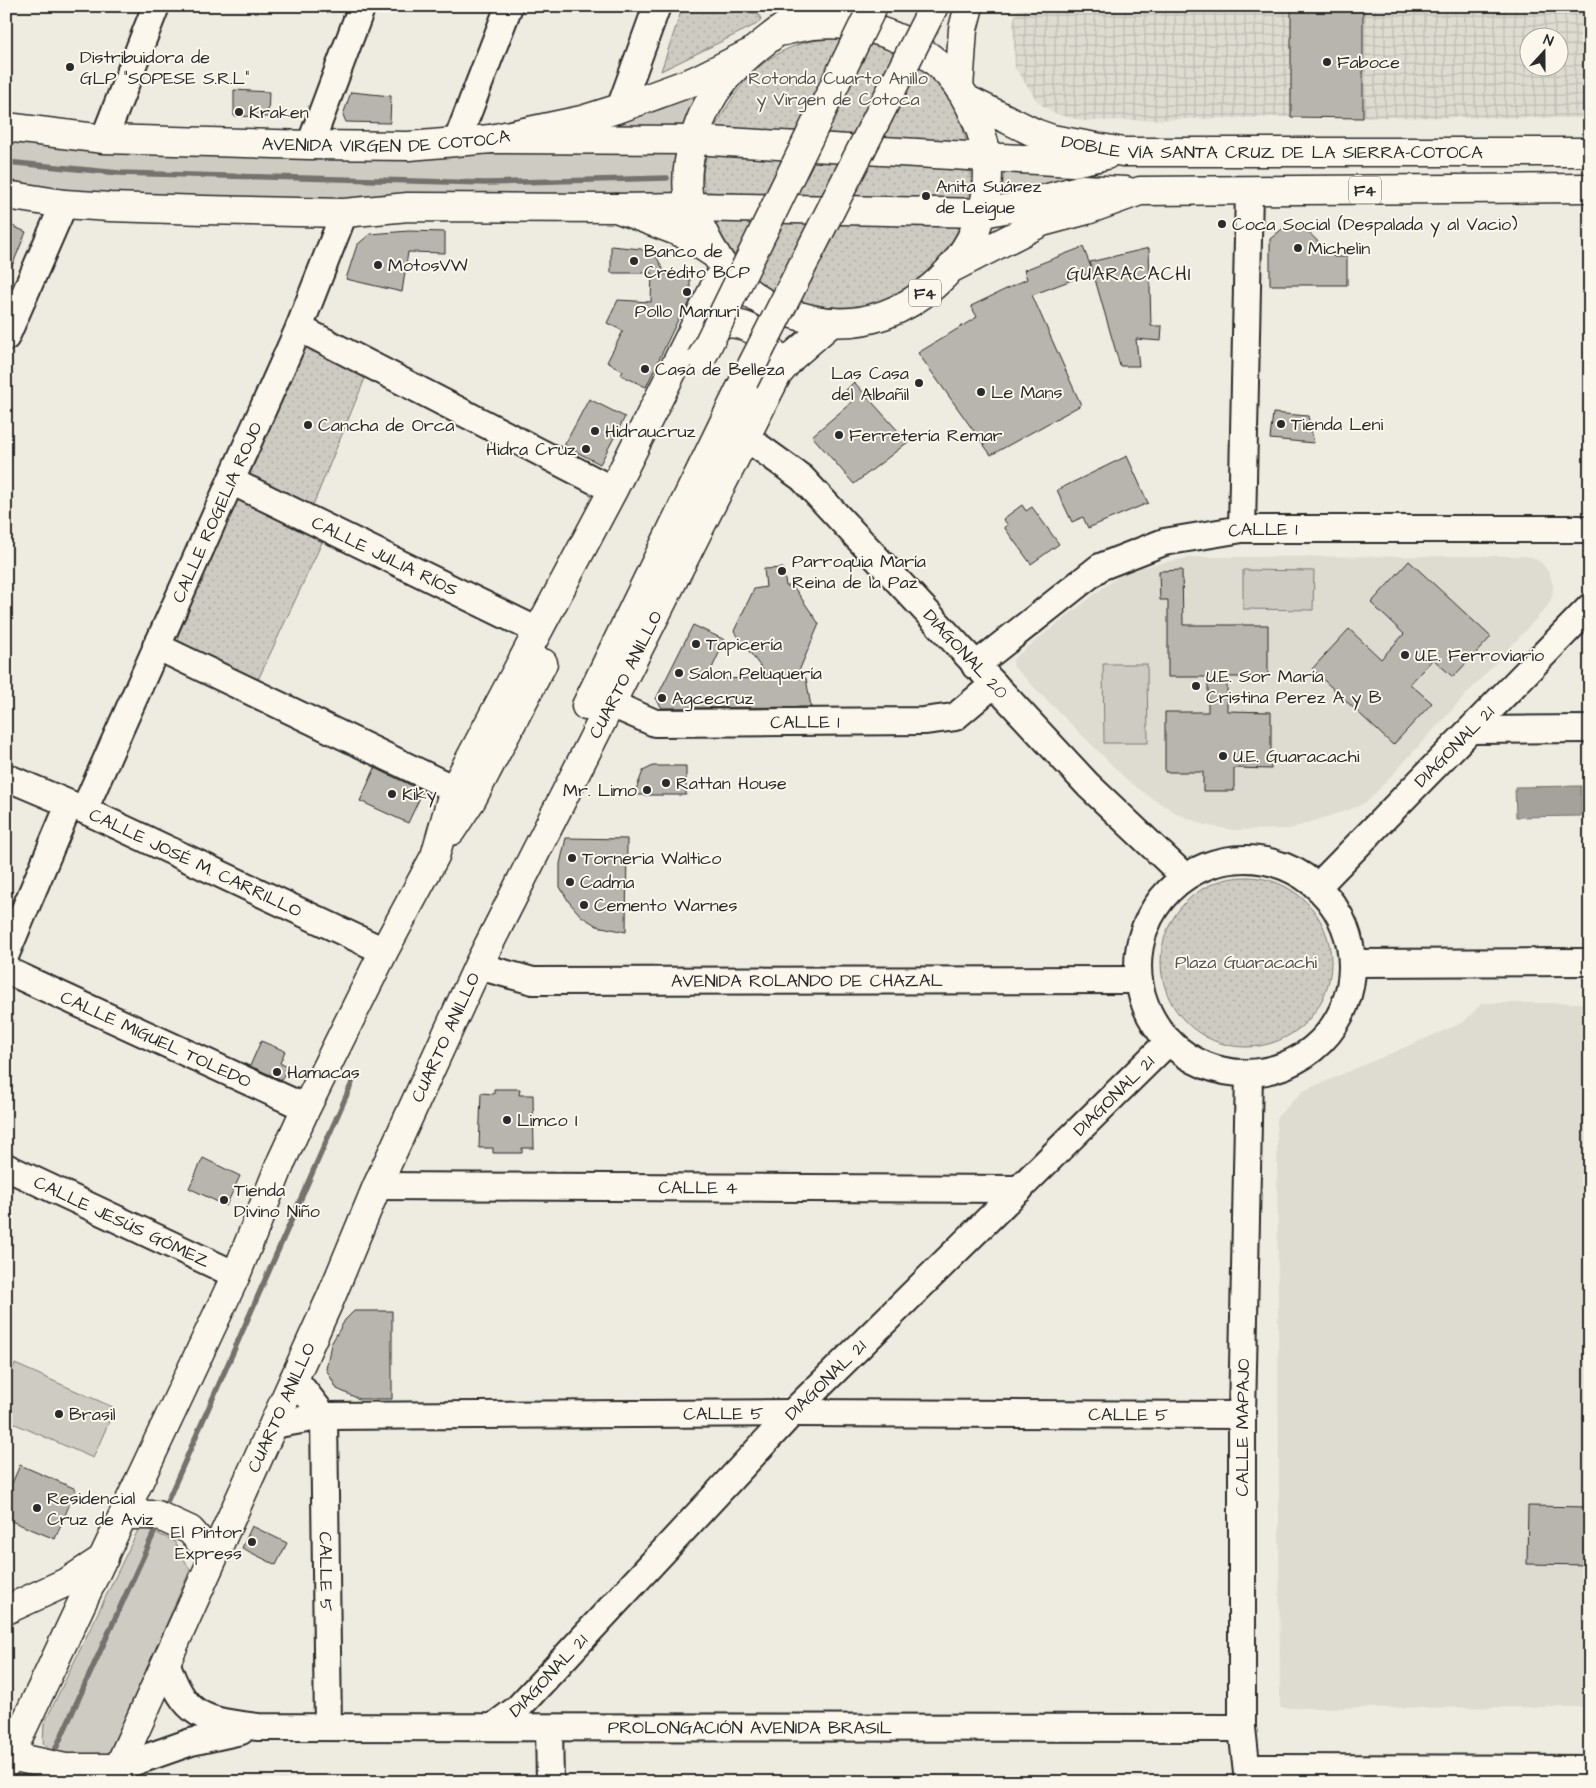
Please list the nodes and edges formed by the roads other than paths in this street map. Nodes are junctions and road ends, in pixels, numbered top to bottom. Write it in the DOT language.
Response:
graph roads {
  1 [pos="156,6"];
  2 [pos="362,6"];
  3 [pos="509,6"];
  4 [pos="657,6"];
  5 [pos="811,6"];
  6 [pos="873,6"];
  7 [pos="928,6"];
  8 [pos="934,6"];
  9 [pos="947,6"];
  10 [pos="970,6"];
  11 [pos="779,32"];
  12 [pos="752,52"];
  13 [pos="962,93"];
  14 [pos="620,108"];
  15 [pos="6,127"];
  16 [pos="491,139"];
  17 [pos="104,140"];
  18 [pos="693,140"];
  19 [pos="457,141"];
  20 [pos="310,145"];
  21 [pos="1123,152"];
  22 [pos="1590,152"];
  23 [pos="987,158"];
  24 [pos="1590,188"];
  25 [pos="1249,190"];
  26 [pos="1140,191"];
  27 [pos="6,195"];
  28 [pos="64,204"];
  29 [pos="691,207"];
  30 [pos="616,208"];
  31 [pos="344,213"];
  32 [pos="983,213"];
  33 [pos="720,261"];
  34 [pos="952,268"];
  35 [pos="832,322"];
  36 [pos="299,328"];
  37 [pos="6,337"];
  38 [pos="693,353"];
  39 [pos="776,375"];
  40 [pos="744,436"];
  41 [pos="231,481"];
  42 [pos="612,490"];
  43 [pos="1242,529"];
  44 [pos="1590,529"];
  45 [pos="1590,607"];
  46 [pos="538,630"];
  47 [pos="156,646"];
  48 [pos="975,666"];
  49 [pos="994,684"];
  50 [pos="609,703"];
  51 [pos="1590,729"];
  52 [pos="1472,730"];
  53 [pos="6,777"];
  54 [pos="454,789"];
  55 [pos="76,807"];
  56 [pos="435,856"];
  57 [pos="1184,876"];
  58 [pos="1318,886"];
  59 [pos="384,951"];
  60 [pos="6,954"];
  61 [pos="1353,962"];
  62 [pos="1590,962"];
  63 [pos="478,966"];
  64 [pos="6,970"];
  65 [pos="1138,980"];
  66 [pos="1169,1041"];
  67 [pos="1249,1073"];
  68 [pos="306,1108"];
  69 [pos="6,1167"];
  70 [pos="377,1186"];
  71 [pos="1020,1189"];
  72 [pos="236,1275"];
  73 [pos="294,1378"];
  74 [pos="792,1413"];
  75 [pos="1242,1415"];
  76 [pos="324,1416"];
  77 [pos="273,1424"];
  78 [pos="125,1515"];
  79 [pos="213,1556"];
  80 [pos="104,1558"];
  81 [pos="6,1610"];
  82 [pos="166,1661"];
  83 [pos="258,1727"];
  84 [pos="328,1727"];
  85 [pos="493,1727"];
  86 [pos="549,1728"];
  87 [pos="1242,1728"];
  88 [pos="13,1759"];
  89 [pos="1590,1769"];
  90 [pos="114,1775"];
  91 [pos="1248,1775"];
  92 [pos="550,1782"];
  1 -- 17 [label="street"];
  2 -- 20 [label="street"];
  3 -- 19 [label="street"];
  4 -- 14 [label="street"];
  5 -- 11 [label="main road, F4"];
  6 -- 38 [label="main road, bridge"];
  7 -- 9 [label="main road"];
  8 -- 63 [label="main road, bridge"];
  10 -- 13 [label="main road, F4"];
  11 -- 12 [label="main road, F4"];
  11 -- 13 [label="main road, F4"];
  12 -- 14 [label="main road, AVENIDA VIRGEN DE COTOCA"];
  12 -- 18 [label="main road, F4"];
  13 -- 21 [label="main road, DOBLE VÍA SANTA CRUZ DE LA SIERRA-COTOCA / F4"];
  13 -- 23 [label="main road, F4"];
  14 -- 16 [label="main road, AVENIDA VIRGEN DE COTOCA"];
  15 -- 17 [label="main road, AVENIDA VIRGEN DE COTOCA"];
  16 -- 18 [label="main road"];
  16 -- 19 [label="main road, AVENIDA VIRGEN DE COTOCA"];
  17 -- 20 [label="main road, AVENIDA VIRGEN DE COTOCA"];
  18 -- 23 [label="main road"];
  18 -- 29 [label="main road, F4"];
  19 -- 20 [label="main road, AVENIDA VIRGEN DE COTOCA"];
  21 -- 22 [label="main road, DOBLE VÍA SANTA CRUZ DE LA SIERRA-COTOCA / F4"];
  21 -- 23 [label="main road"];
  23 -- 32 [label="main road, F4"];
  24 -- 25 [label="main road, DOBLE VÍA SANTA CRUZ DE LA SIERRA-COTOCA / F4"];
  25 -- 26 [label="main road, DOBLE VÍA SANTA CRUZ DE LA SIERRA-COTOCA / F4"];
  25 -- 43 [label="street"];
  26 -- 32 [label="main road"];
  26 -- 34 [label="main road, DOBLE VÍA SANTA CRUZ DE LA SIERRA-COTOCA / F4"];
  27 -- 28 [label="main road"];
  28 -- 31 [label="main road"];
  28 -- 37 [label="street"];
  29 -- 30 [label="main road"];
  29 -- 32 [label="main road"];
  29 -- 33 [label="main road, F4"];
  30 -- 31 [label="main road"];
  30 -- 33 [label="main road"];
  31 -- 36 [label="street, CALLE ROGELIA ROJO"];
  32 -- 34 [label="main road, F4"];
  33 -- 35 [label="main road, F4"];
  33 -- 38 [label="main road"];
  34 -- 35 [label="main road, F4"];
  35 -- 39 [label="main road, CUARTO ANILLO"];
  36 -- 41 [label="street, CALLE ROGELIA ROJO"];
  36 -- 42 [label="street"];
  38 -- 39 [label="main road"];
  38 -- 42 [label="main road"];
  38 -- 56 [label="main road"];
  39 -- 40 [label="main road, CUARTO ANILLO"];
  40 -- 48 [label="street, DIAGONAL 20"];
  40 -- 50 [label="main road, CUARTO ANILLO"];
  41 -- 46 [label="street, CALLE JULIA RÍOS"];
  41 -- 47 [label="street, CALLE ROGELIA ROJO"];
  42 -- 46 [label="main road"];
  43 -- 44 [label="street, CALLE 1"];
  43 -- 48 [label="street, CALLE 1"];
  45 -- 52 [label="street, DIAGONAL 21"];
  46 -- 54 [label="main road"];
  47 -- 54 [label="street"];
  47 -- 55 [label="street, CALLE ROGELIA ROJO"];
  48 -- 49 [label="street, DIAGONAL 20"];
  49 -- 50 [label="street, CALLE 1"];
  49 -- 57 [label="street, DIAGONAL 20"];
  50 -- 63 [label="main road, CUARTO ANILLO"];
  51 -- 52 [label="street"];
  52 -- 58 [label="street, DIAGONAL 21"];
  53 -- 55 [label="street, CALLE JOSÉ M. CARRILLO"];
  54 -- 56 [label="main road"];
  55 -- 59 [label="street, CALLE JOSÉ M. CARRILLO"];
  55 -- 60 [label="street, CALLE ROGELIA ROJO"];
  56 -- 59 [label="main road"];
  57 -- 58 [label="street"];
  57 -- 65 [label="street"];
  58 -- 61 [label="street"];
  59 -- 68 [label="main road"];
  61 -- 62 [label="street"];
  61 -- 67 [label="street"];
  63 -- 65 [label="street, AVENIDA ROLANDO DE CHAZAL"];
  63 -- 70 [label="main road, CUARTO ANILLO"];
  64 -- 68 [label="street, CALLE MIGUEL TOLEDO"];
  65 -- 66 [label="street"];
  66 -- 67 [label="street"];
  66 -- 71 [label="street, DIAGONAL 21"];
  67 -- 75 [label="street, CALLE MAPAJO"];
  68 -- 72 [label="main road"];
  69 -- 72 [label="street, CALLE JESÚS GÓMEZ"];
  70 -- 71 [label="street, CALLE 4"];
  70 -- 73 [label="main road, CUARTO ANILLO"];
  71 -- 74 [label="street, DIAGONAL 21"];
  72 -- 78 [label="main road"];
  73 -- 76 [label="street"];
  73 -- 77 [label="main road, CUARTO ANILLO"];
  74 -- 75 [label="street, CALLE 5"];
  74 -- 76 [label="street, CALLE 5"];
  74 -- 85 [label="street, DIAGONAL 21"];
  75 -- 87 [label="street, CALLE MAPAJO"];
  76 -- 77 [label="street, CALLE 5"];
  76 -- 84 [label="street, CALLE 5"];
  77 -- 79 [label="main road, CUARTO ANILLO"];
  78 -- 79 [label="main road"];
  78 -- 80 [label="main road"];
  79 -- 82 [label="main road, CUARTO ANILLO"];
  80 -- 81 [label="main road"];
  80 -- 88 [label="main road"];
  82 -- 83 [label="street, PROLONGACIÓN AVENIDA BRASIL"];
  82 -- 90 [label="main road, CUARTO ANILLO"];
  83 -- 84 [label="street, PROLONGACIÓN AVENIDA BRASIL"];
  83 -- 90 [label="street, PROLONGACIÓN AVENIDA BRASIL"];
  84 -- 85 [label="street, PROLONGACIÓN AVENIDA BRASIL"];
  85 -- 86 [label="street, PROLONGACIÓN AVENIDA BRASIL"];
  86 -- 87 [label="street, PROLONGACIÓN AVENIDA BRASIL"];
  86 -- 92 [label="street"];
  87 -- 91 [label="street, CALLE MAPAJO"];
  88 -- 90 [label="main road"];
  89 -- 91 [label="street"];
}
